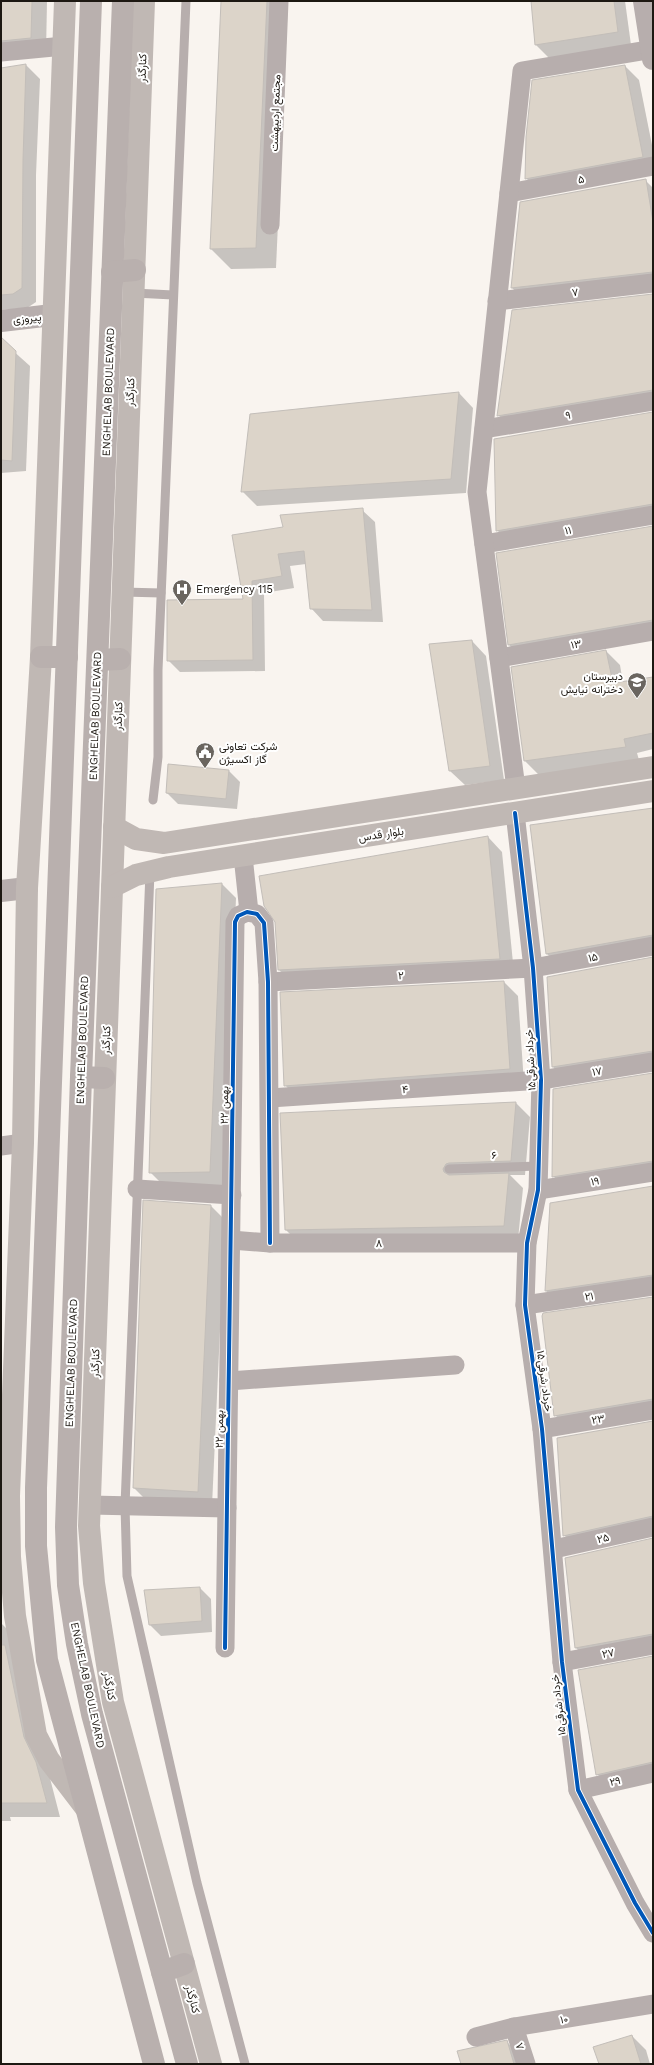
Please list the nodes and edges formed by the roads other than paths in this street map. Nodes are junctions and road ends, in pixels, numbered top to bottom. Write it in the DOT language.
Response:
graph roads {
  1 [pos="65,1"];
  2 [pos="91,1"];
  3 [pos="123,1"];
  4 [pos="144,1"];
  5 [pos="186,1"];
  6 [pos="279,1"];
  7 [pos="644,1"];
  8 [pos="64,46"];
  9 [pos="1,52"];
  10 [pos="652,53"];
  11 [pos="653,166"];
  12 [pos="85,171"];
  13 [pos="116,172"];
  14 [pos="509,193"];
  15 [pos="270,225"];
  16 [pos="135,270"];
  17 [pos="112,272"];
  18 [pos="653,283"];
  19 [pos="134,293"];
  20 [pos="173,295"];
  21 [pos="497,301"];
  22 [pos="52,316"];
  23 [pos="1,321"];
  24 [pos="653,401"];
  25 [pos="484,429"];
  26 [pos="653,515"];
  27 [pos="484,544"];
  28 [pos="123,592"];
  29 [pos="161,593"];
  30 [pos="653,631"];
  31 [pos="67,657"];
  32 [pos="41,658"];
  33 [pos="499,658"];
  34 [pos="120,659"];
  35 [pos="98,660"];
  36 [pos="653,766"];
  37 [pos="516,788"];
  38 [pos="653,791"];
  39 [pos="154,800"];
  40 [pos="515,813"];
  41 [pos="114,827"];
  42 [pos="240,831"];
  43 [pos="243,856"];
  44 [pos="150,872"];
  45 [pos="112,887"];
  46 [pos="27,888"];
  47 [pos="1,891"];
  48 [pos="249,912"];
  49 [pos="653,946"];
  50 [pos="533,968"];
  51 [pos="268,982"];
  52 [pos="653,1062"];
  53 [pos="81,1077"];
  54 [pos="104,1078"];
  55 [pos="541,1080"];
  56 [pos="270,1098"];
  57 [pos="23,1143"];
  58 [pos="1,1146"];
  59 [pos="539,1166"];
  60 [pos="449,1169"];
  61 [pos="653,1172"];
  62 [pos="137,1189"];
  63 [pos="538,1190"];
  64 [pos="232,1194"];
  65 [pos="231,1240"];
  66 [pos="270,1243"];
  67 [pos="527,1243"];
  68 [pos="653,1286"];
  69 [pos="525,1305"];
  70 [pos="42,1322"];
  71 [pos="72,1323"];
  72 [pos="455,1365"];
  73 [pos="229,1381"];
  74 [pos="653,1410"];
  75 [pos="542,1429"];
  76 [pos="90,1505"];
  77 [pos="125,1506"];
  78 [pos="227,1508"];
  79 [pos="653,1527"];
  80 [pos="554,1549"];
  81 [pos="5,1557"];
  82 [pos="6,1584"];
  83 [pos="653,1645"];
  84 [pos="225,1648"];
  85 [pos="562,1662"];
  86 [pos="653,1773"];
  87 [pos="578,1790"];
  88 [pos="85,1807"];
  89 [pos="653,1933"];
  90 [pos="184,1964"];
  91 [pos="162,1972"];
  92 [pos="653,2004"];
  93 [pos="514,2027"];
  94 [pos="476,2037"];
  95 [pos="154,2064"];
  96 [pos="187,2064"];
  97 [pos="211,2064"];
  98 [pos="245,2064"];
  99 [pos="526,2064"];
  1 -- 8 [label="main road"];
  2 -- 12 [label="main road"];
  3 -- 13 [label="main road, ENGHELAB BOULEVARD"];
  4 -- 16 [label="main road, کنارگذر"];
  5 -- 20 [label="lane"];
  6 -- 15 [label="street, مجتمع اردیبهشت"];
  7 -- 10 [label="street"];
  8 -- 9 [label="street"];
  8 -- 22 [label="main road"];
  10 -- 14 [label="street"];
  11 -- 14 [label="street, ۵"];
  12 -- 13 [label="main road"];
  12 -- 31 [label="main road"];
  13 -- 17 [label="main road, ENGHELAB BOULEVARD"];
  14 -- 21 [label="street"];
  16 -- 17 [label="main road"];
  16 -- 19 [label="main road, کنارگذر"];
  17 -- 35 [label="main road, ENGHELAB BOULEVARD"];
  18 -- 21 [label="street, ۷"];
  19 -- 20 [label="lane"];
  19 -- 28 [label="main road, کنارگذر"];
  20 -- 29 [label="lane"];
  21 -- 25 [label="street"];
  22 -- 23 [label="street, پیروزی"];
  22 -- 32 [label="main road"];
  24 -- 25 [label="street, ۹"];
  25 -- 27 [label="street"];
  26 -- 27 [label="street, ۱۱"];
  27 -- 33 [label="street"];
  28 -- 29 [label="lane"];
  28 -- 34 [label="main road, کنارگذر"];
  29 -- 39 [label="lane"];
  30 -- 33 [label="street, ۱۳"];
  31 -- 32 [label="main road"];
  31 -- 70 [label="main road"];
  32 -- 46 [label="main road"];
  33 -- 37 [label="street"];
  34 -- 35 [label="main road"];
  34 -- 41 [label="main road, کنارگذر"];
  35 -- 53 [label="main road, ENGHELAB BOULEVARD"];
  36 -- 37 [label="main road"];
  37 -- 42 [label="main road"];
  38 -- 40 [label="main road, بلوار قدس"];
  40 -- 43 [label="main road, بلوار قدس"];
  40 -- 50 [label="street, ۱۵خرداد شرقی"];
  41 -- 42 [label="main road"];
  41 -- 45 [label="main road, کنارگذر"];
  42 -- 43 [label="main road"];
  43 -- 44 [label="main road, بلوار قدس"];
  43 -- 48 [label="street"];
  44 -- 45 [label="main road, بلوار قدس"];
  44 -- 62 [label="lane"];
  45 -- 54 [label="main road, کنارگذر"];
  46 -- 47 [label="street"];
  46 -- 57 [label="main road"];
  48 -- 51 [label="street"];
  48 -- 64 [label="street, ۲۲ بهمن"];
  49 -- 50 [label="street, ۱۵"];
  50 -- 51 [label="street, ۲"];
  50 -- 55 [label="street, ۱۵خرداد شرقی"];
  51 -- 56 [label="street"];
  52 -- 55 [label="street, ۱۷"];
  53 -- 54 [label="main road"];
  53 -- 71 [label="main road, ENGHELAB BOULEVARD"];
  54 -- 76 [label="main road, کنارگذر"];
  55 -- 56 [label="street, ۴"];
  55 -- 59 [label="street, ۱۵خرداد شرقی"];
  56 -- 66 [label="street"];
  57 -- 58 [label="street"];
  57 -- 81 [label="main road"];
  59 -- 60 [label="lane, ۶"];
  59 -- 63 [label="street, ۱۵خرداد شرقی"];
  61 -- 63 [label="street, ۱۹"];
  62 -- 64 [label="street"];
  62 -- 77 [label="lane"];
  63 -- 67 [label="street, ۱۵خرداد شرقی"];
  64 -- 65 [label="street, ۲۲ بهمن"];
  65 -- 66 [label="street, ۸"];
  65 -- 73 [label="street, ۲۲ بهمن"];
  66 -- 67 [label="street, ۸"];
  67 -- 69 [label="street, ۱۵خرداد شرقی"];
  68 -- 69 [label="street, ۲۱"];
  69 -- 75 [label="street, ۱۵خرداد شرقی"];
  70 -- 71 [label="main road"];
  70 -- 88 [label="main road"];
  71 -- 91 [label="main road, ENGHELAB BOULEVARD"];
  72 -- 73 [label="street"];
  73 -- 78 [label="street, ۲۲ بهمن"];
  74 -- 75 [label="street, ۲۳"];
  75 -- 80 [label="street, ۱۵خرداد شرقی"];
  76 -- 77 [label="street"];
  76 -- 90 [label="main road, کنارگذر"];
  77 -- 78 [label="street"];
  77 -- 98 [label="lane"];
  78 -- 84 [label="street, ۲۲ بهمن"];
  79 -- 80 [label="street, ۲۵"];
  80 -- 85 [label="street, ۱۵خرداد شرقی"];
  81 -- 82 [label="main road"];
  82 -- 88 [label="main road"];
  83 -- 85 [label="street, ۲۷"];
  85 -- 87 [label="street, ۱۵خرداد شرقی"];
  86 -- 87 [label="street, ۲۹"];
  87 -- 89 [label="street, ۱۵خرداد شرقی"];
  88 -- 95 [label="main road"];
  90 -- 91 [label="main road"];
  90 -- 97 [label="main road, کنارگذر"];
  91 -- 96 [label="main road, ENGHELAB BOULEVARD"];
  92 -- 93 [label="street, ۱۰"];
  93 -- 94 [label="street, ۱۰"];
  93 -- 99 [label="street, ۷"];
}
